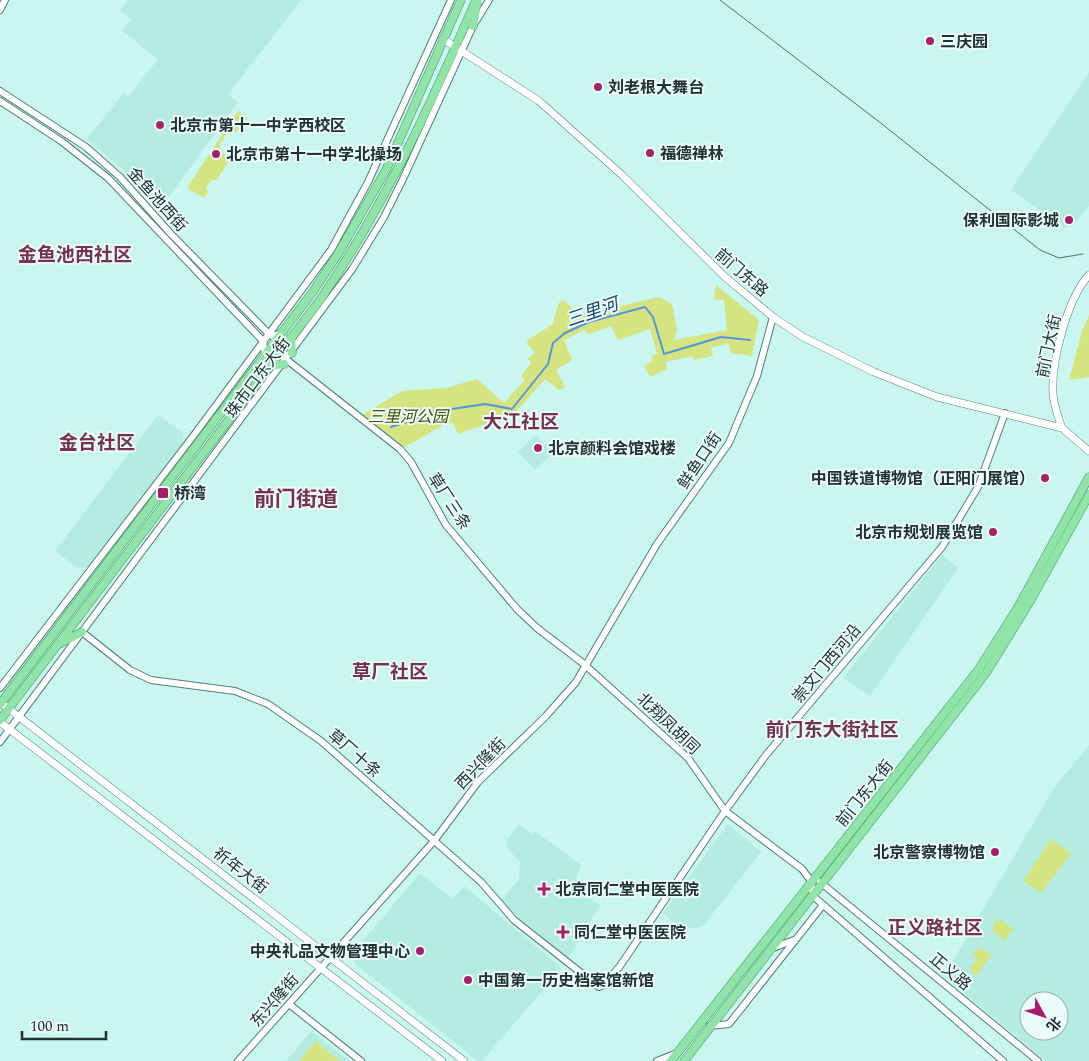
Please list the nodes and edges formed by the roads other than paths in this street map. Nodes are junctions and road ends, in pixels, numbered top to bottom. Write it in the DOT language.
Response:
graph roads {
  1 [pos="5,0"];
  2 [pos="451,0"];
  3 [pos="461,0"];
  4 [pos="477,0"];
  5 [pos="489,0"];
  6 [pos="0,10"];
  7 [pos="473,26"];
  8 [pos="443,39"];
  9 [pos="459,48"];
  10 [pos="432,65"];
  11 [pos="444,72"];
  12 [pos="0,91"];
  13 [pos="0,101"];
  14 [pos="1089,275"];
  15 [pos="773,317"];
  16 [pos="282,332"];
  17 [pos="268,334"];
  18 [pos="291,337"];
  19 [pos="263,341"];
  20 [pos="265,355"];
  21 [pos="288,359"];
  22 [pos="268,366"];
  23 [pos="1005,413"];
  24 [pos="1062,428"];
  25 [pos="1089,451"];
  26 [pos="1089,478"];
  27 [pos="1089,495"];
  28 [pos="636,579"];
  29 [pos="82,632"];
  30 [pos="57,644"];
  31 [pos="584,664"];
  32 [pos="0,688"];
  33 [pos="0,703"];
  34 [pos="8,709"];
  35 [pos="19,717"];
  36 [pos="0,721"];
  37 [pos="10,729"];
  38 [pos="0,742"];
  39 [pos="725,811"];
  40 [pos="434,842"];
  41 [pos="811,882"];
  42 [pos="823,883"];
  43 [pos="813,896"];
  44 [pos="823,905"];
  45 [pos="795,939"];
  46 [pos="772,948"];
  47 [pos="331,957"];
  48 [pos="570,964"];
  49 [pos="320,967"];
  50 [pos="289,1004"];
  51 [pos="710,1026"];
  52 [pos="678,1053"];
  53 [pos="238,1061"];
  54 [pos="361,1061"];
  55 [pos="442,1061"];
  56 [pos="464,1061"];
  57 [pos="657,1061"];
  58 [pos="672,1061"];
  59 [pos="684,1061"];
  60 [pos="1003,1061"];
  61 [pos="1038,1061"];
  1 -- 6 [label="street"];
  2 -- 17 [label="street, 珠市口东大街"];
  3 -- 8 [label="main road, 珠市口东大街"];
  4 -- 7 [label="main road"];
  4 -- 9 [label="main road, 珠市口东大街"];
  5 -- 7 [label="street, 珠市口东大街"];
  7 -- 9 [label="street, 珠市口东大街"];
  8 -- 9 [label="main road, 前门东路"];
  8 -- 10 [label="main road, 珠市口东大街"];
  9 -- 11 [label="main road, 珠市口东大街"];
  9 -- 15 [label="main road, 前门东路"];
  9 -- 21 [label="street, 珠市口东大街"];
  10 -- 11 [label="main road"];
  10 -- 16 [label="main road, 珠市口东大街"];
  11 -- 18 [label="main road, 珠市口东大街"];
  12 -- 17 [label="street, 金鱼池西街"];
  13 -- 19 [label="street, 金鱼池西街"];
  14 -- 24 [label="main road, 前门大街"];
  15 -- 23 [label="main road, 前门东路"];
  15 -- 28 [label="street, 鲜鱼口街"];
  16 -- 17 [label="street"];
  16 -- 20 [label="main road, 珠市口东大街"];
  17 -- 19 [label="street, 珠市口东大街"];
  18 -- 21 [label="main road"];
  18 -- 22 [label="main road, 珠市口东大街"];
  19 -- 20 [label="street"];
  19 -- 32 [label="street, 珠市口东大街"];
  20 -- 33 [label="main road, 珠市口东大街"];
  21 -- 22 [label="main road"];
  21 -- 29 [label="street, 珠市口东大街"];
  21 -- 31 [label="street, 草厂三条"];
  22 -- 30 [label="main road, 珠市口东大街"];
  23 -- 24 [label="main road, 前门东路"];
  23 -- 39 [label="street, 崇文门西河沿"];
  24 -- 25 [label="main road"];
  26 -- 41 [label="main road, 前门东大街"];
  27 -- 42 [label="main road, 前门东大街"];
  28 -- 31 [label="street, 西兴隆街"];
  29 -- 30 [label="main road"];
  29 -- 35 [label="street, 珠市口东大街"];
  29 -- 40 [label="street, 草厂十条"];
  30 -- 34 [label="main road, 珠市口东大街"];
  31 -- 39 [label="street, 北翔凤胡同"];
  31 -- 40 [label="street, 西兴隆街"];
  33 -- 34 [label="main road, 祈年大街"];
  34 -- 35 [label="main road, 祈年大街"];
  34 -- 36 [label="main road, 珠市口东大街"];
  35 -- 37 [label="street, 珠市口东大街"];
  35 -- 47 [label="main road, 祈年大街"];
  36 -- 37 [label="main road, 祈年大街"];
  37 -- 38 [label="street, 珠市口东大街"];
  37 -- 49 [label="main road, 祈年大街"];
  39 -- 41 [label="street, 北翔凤胡同"];
  39 -- 48 [label="street, 崇文门西河沿"];
  40 -- 47 [label="street, 西兴隆街"];
  40 -- 48 [label="street, 草厂十条"];
  41 -- 42 [label="street"];
  41 -- 43 [label="street"];
  41 -- 52 [label="main road, 前门东大街"];
  42 -- 43 [label="main road, 前门东大街"];
  42 -- 61 [label="street, 正义路"];
  43 -- 44 [label="street, 正义路"];
  43 -- 46 [label="main road, 前门东大街"];
  44 -- 45 [label="street"];
  44 -- 60 [label="street, 正义路"];
  45 -- 46 [label="street"];
  45 -- 51 [label="street"];
  46 -- 51 [label="main road, 前门东大街"];
  47 -- 49 [label="street, 东兴隆街"];
  47 -- 56 [label="main road, 祈年大街"];
  49 -- 50 [label="street, 东兴隆街"];
  49 -- 55 [label="main road, 祈年大街"];
  50 -- 53 [label="street, 东兴隆街"];
  50 -- 54 [label="street"];
  51 -- 59 [label="main road, 前门东大街"];
  52 -- 57 [label="street"];
  52 -- 58 [label="main road, 前门东大街"];
}
